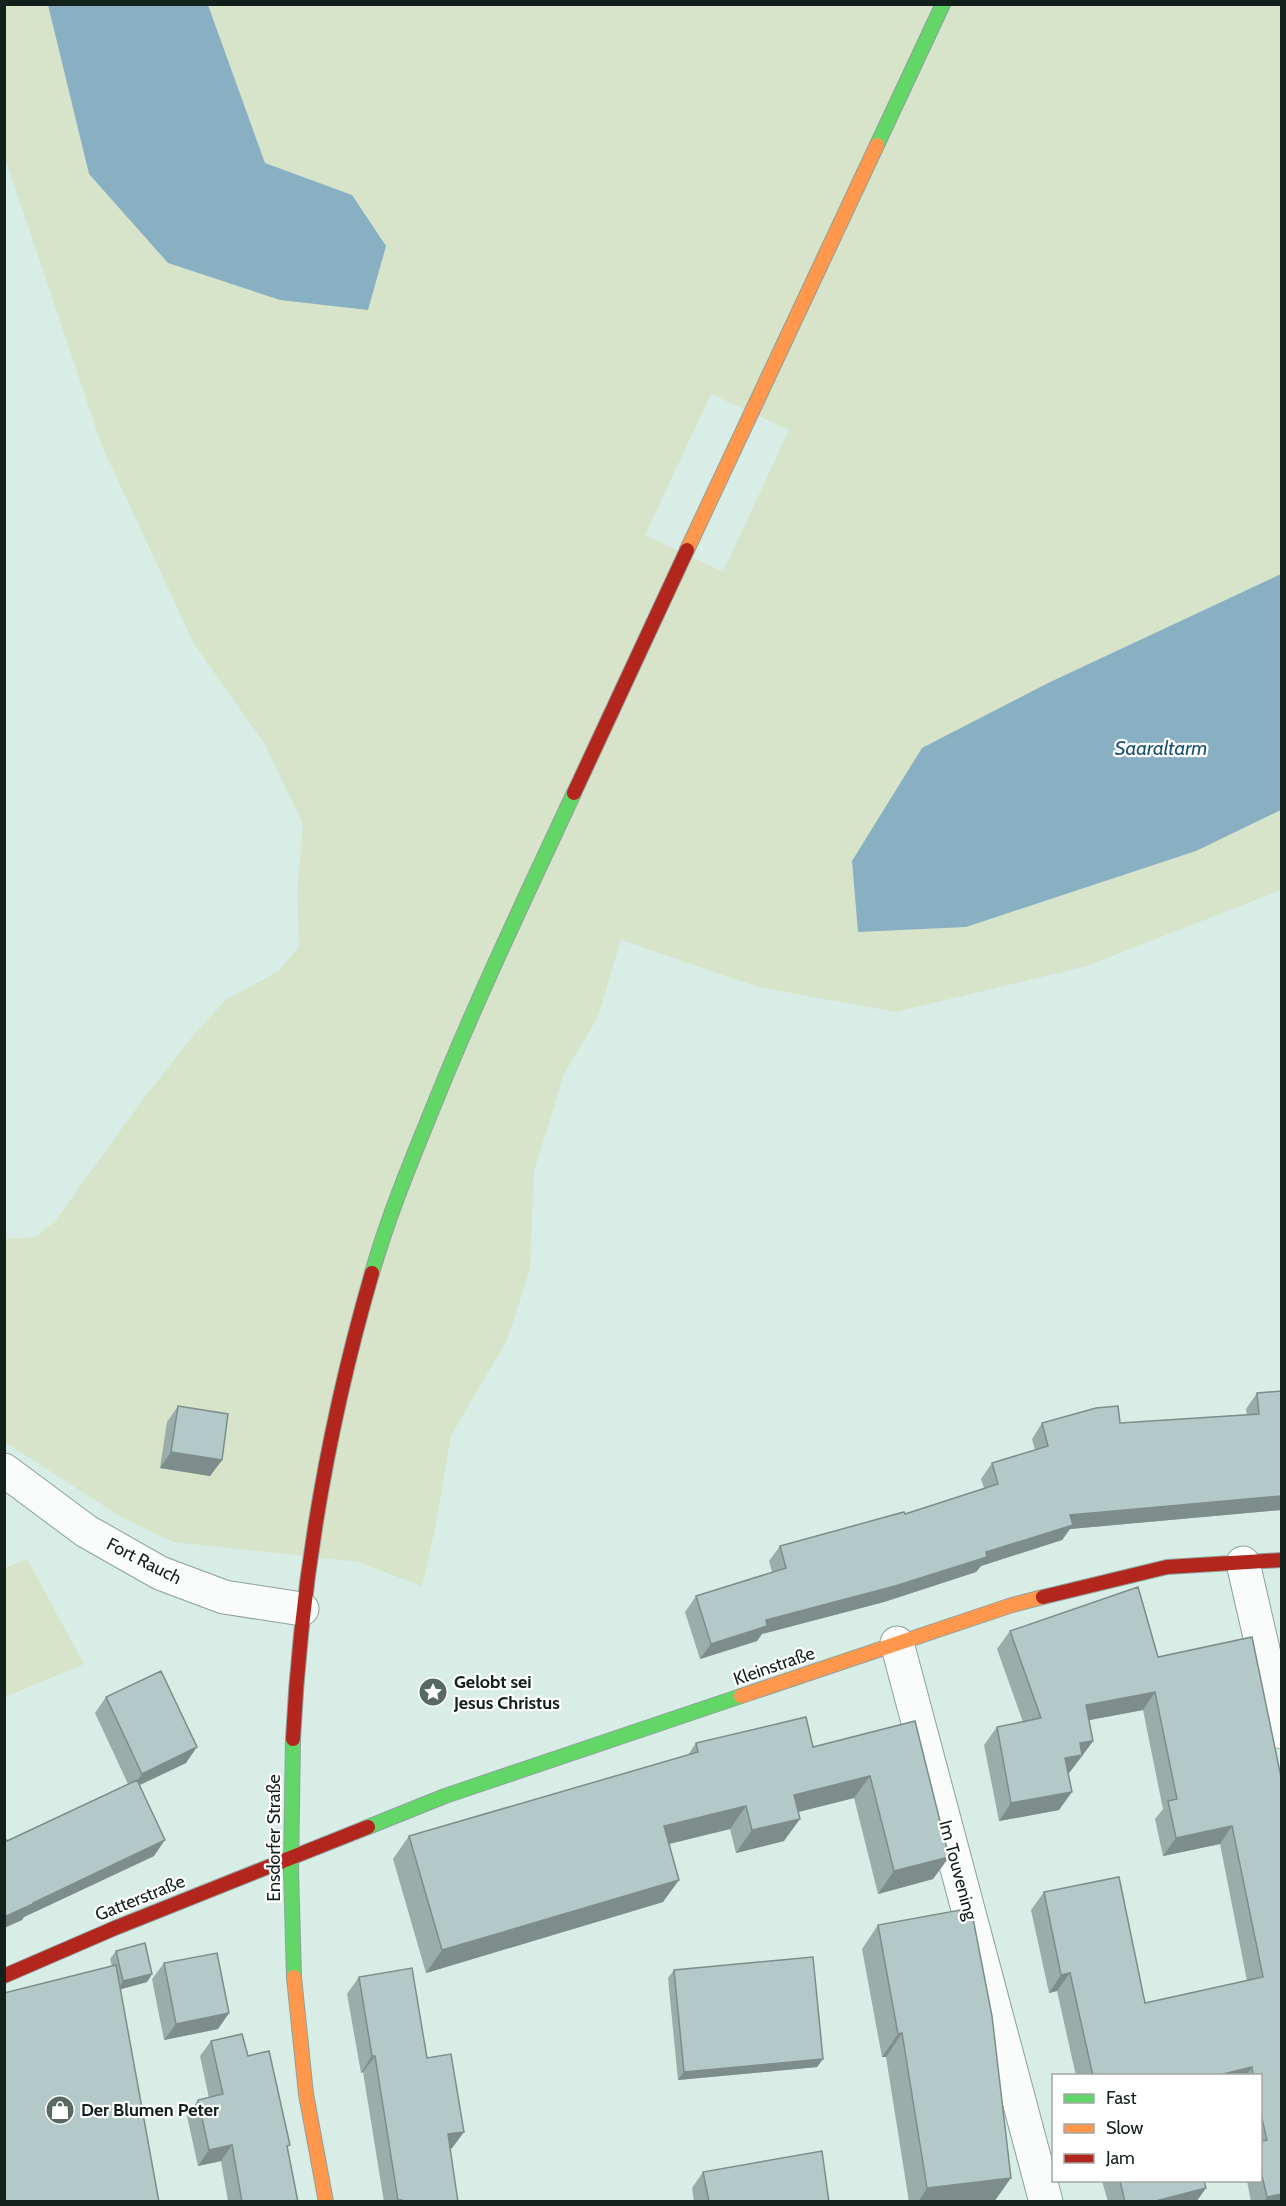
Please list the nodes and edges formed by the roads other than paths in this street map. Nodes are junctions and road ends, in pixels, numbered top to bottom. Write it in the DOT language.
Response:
graph roads {
  1 [pos="943,4"];
  2 [pos="4,1470"];
  3 [pos="1281,1560"];
  4 [pos="1243,1563"];
  5 [pos="302,1610"];
  6 [pos="897,1643"];
  7 [pos="1281,1732"];
  8 [pos="291,1856"];
  9 [pos="4,1976"];
  10 [pos="326,2202"];
  11 [pos="1046,2202"];
  1 -- 5 [label="main road, Ensdorfer Straße"];
  2 -- 5 [label="street, Fort Rauch"];
  3 -- 4 [label="main road, Kleinstraße"];
  4 -- 6 [label="main road, Kleinstraße"];
  4 -- 7 [label="street"];
  5 -- 8 [label="main road, Ensdorfer Straße"];
  6 -- 8 [label="main road, Kleinstraße"];
  6 -- 11 [label="street, Im Touvening"];
  8 -- 9 [label="main road, Gatterstraße"];
  8 -- 10 [label="main road, Ensdorfer Straße"];
}
